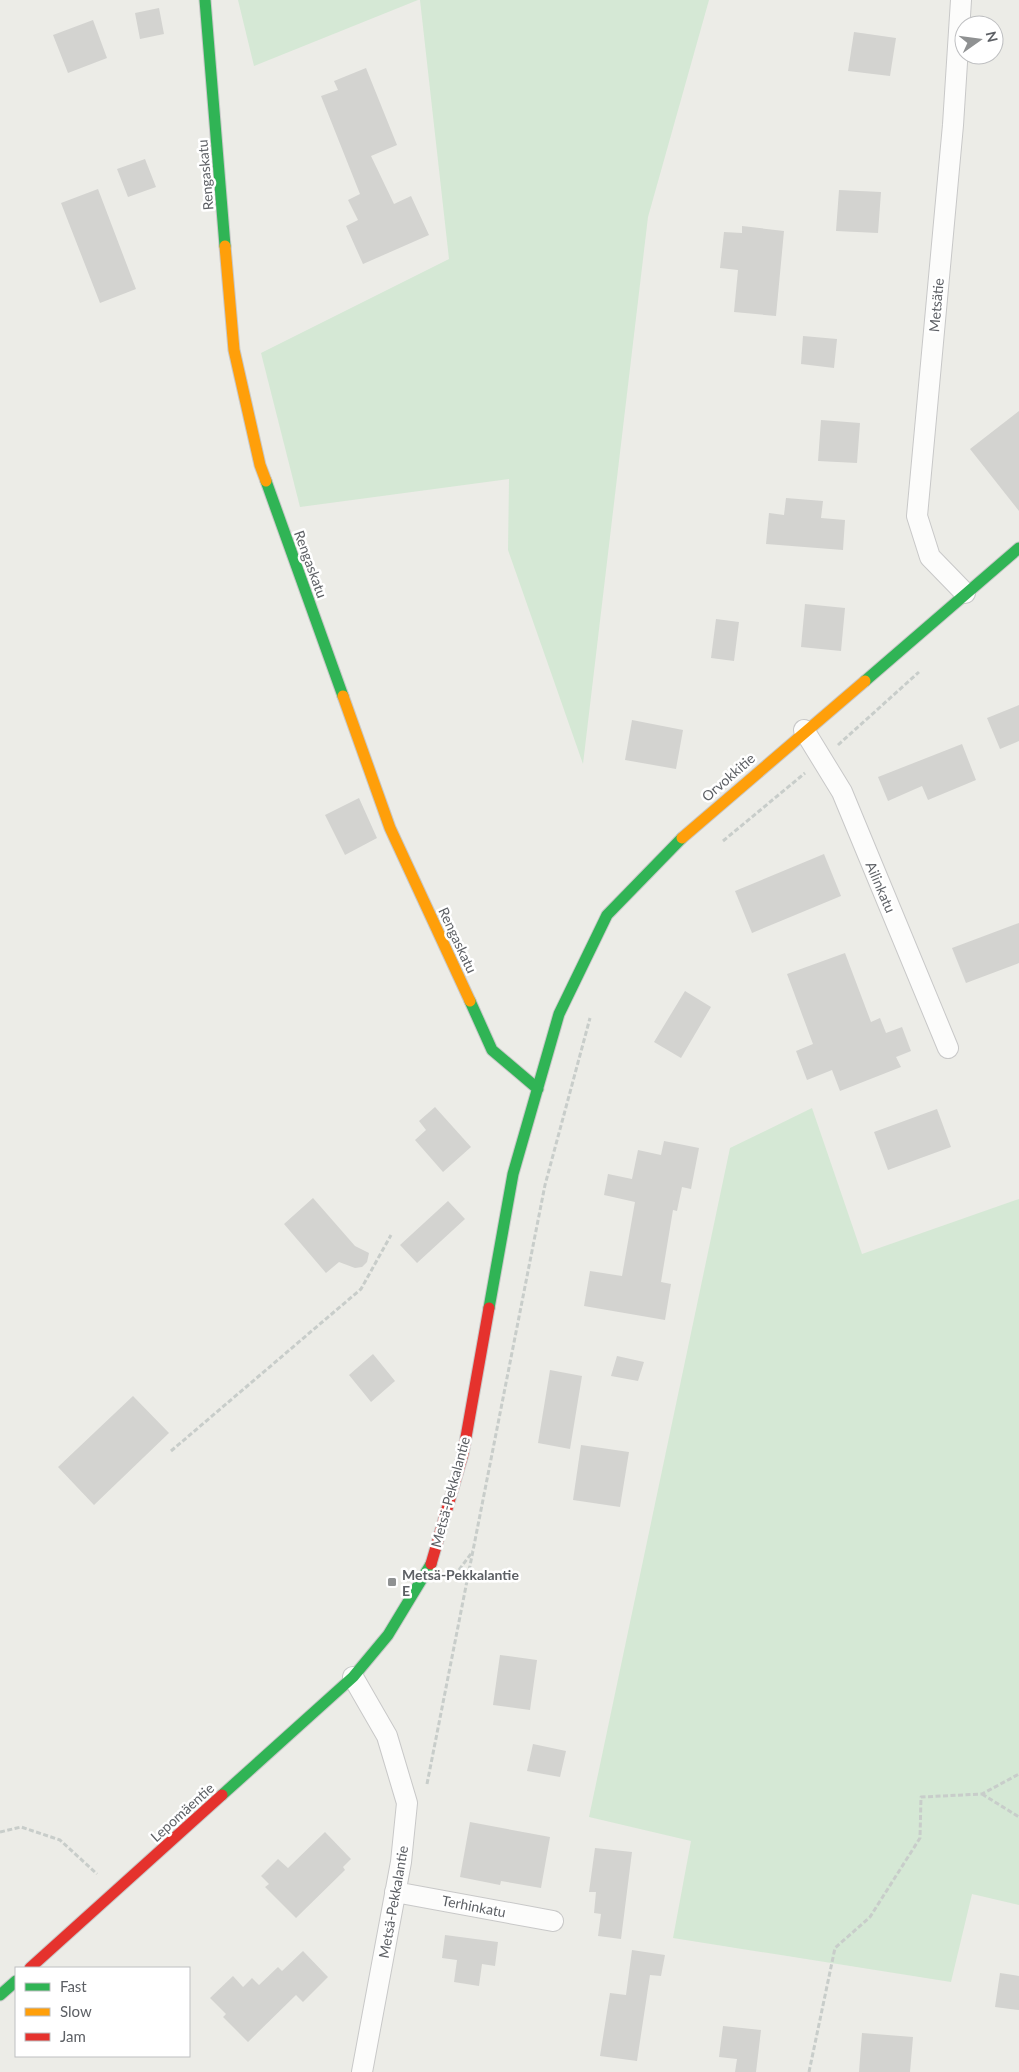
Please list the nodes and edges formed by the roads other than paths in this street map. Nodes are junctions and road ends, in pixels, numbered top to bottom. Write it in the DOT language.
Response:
graph roads {
  1 [pos="205,0"];
  2 [pos="961,0"];
  3 [pos="1019,548"];
  4 [pos="965,593"];
  5 [pos="804,730"];
  6 [pos="948,1048"];
  7 [pos="538,1089"];
  8 [pos="353,1677"];
  9 [pos="395,1892"];
  10 [pos="552,1921"];
  11 [pos="31,1967"];
  12 [pos="15,1982"];
  13 [pos="0,1995"];
  14 [pos="362,2072"];
  1 -- 7 [label="street, Rengaskatu"];
  2 -- 4 [label="street, Metsätie"];
  3 -- 4 [label="street, Orvokkitie"];
  4 -- 5 [label="street, Orvokkitie"];
  5 -- 6 [label="street, Ailinkatu"];
  5 -- 7 [label="street, Orvokkitie"];
  7 -- 8 [label="street, Metsä-Pekkalantie"];
  8 -- 9 [label="street, Metsä-Pekkalantie"];
  8 -- 11 [label="street, Lepomäentie"];
  9 -- 10 [label="street, Terhinkatu"];
  9 -- 14 [label="street, Metsä-Pekkalantie"];
  12 -- 13 [label="street"];
}
